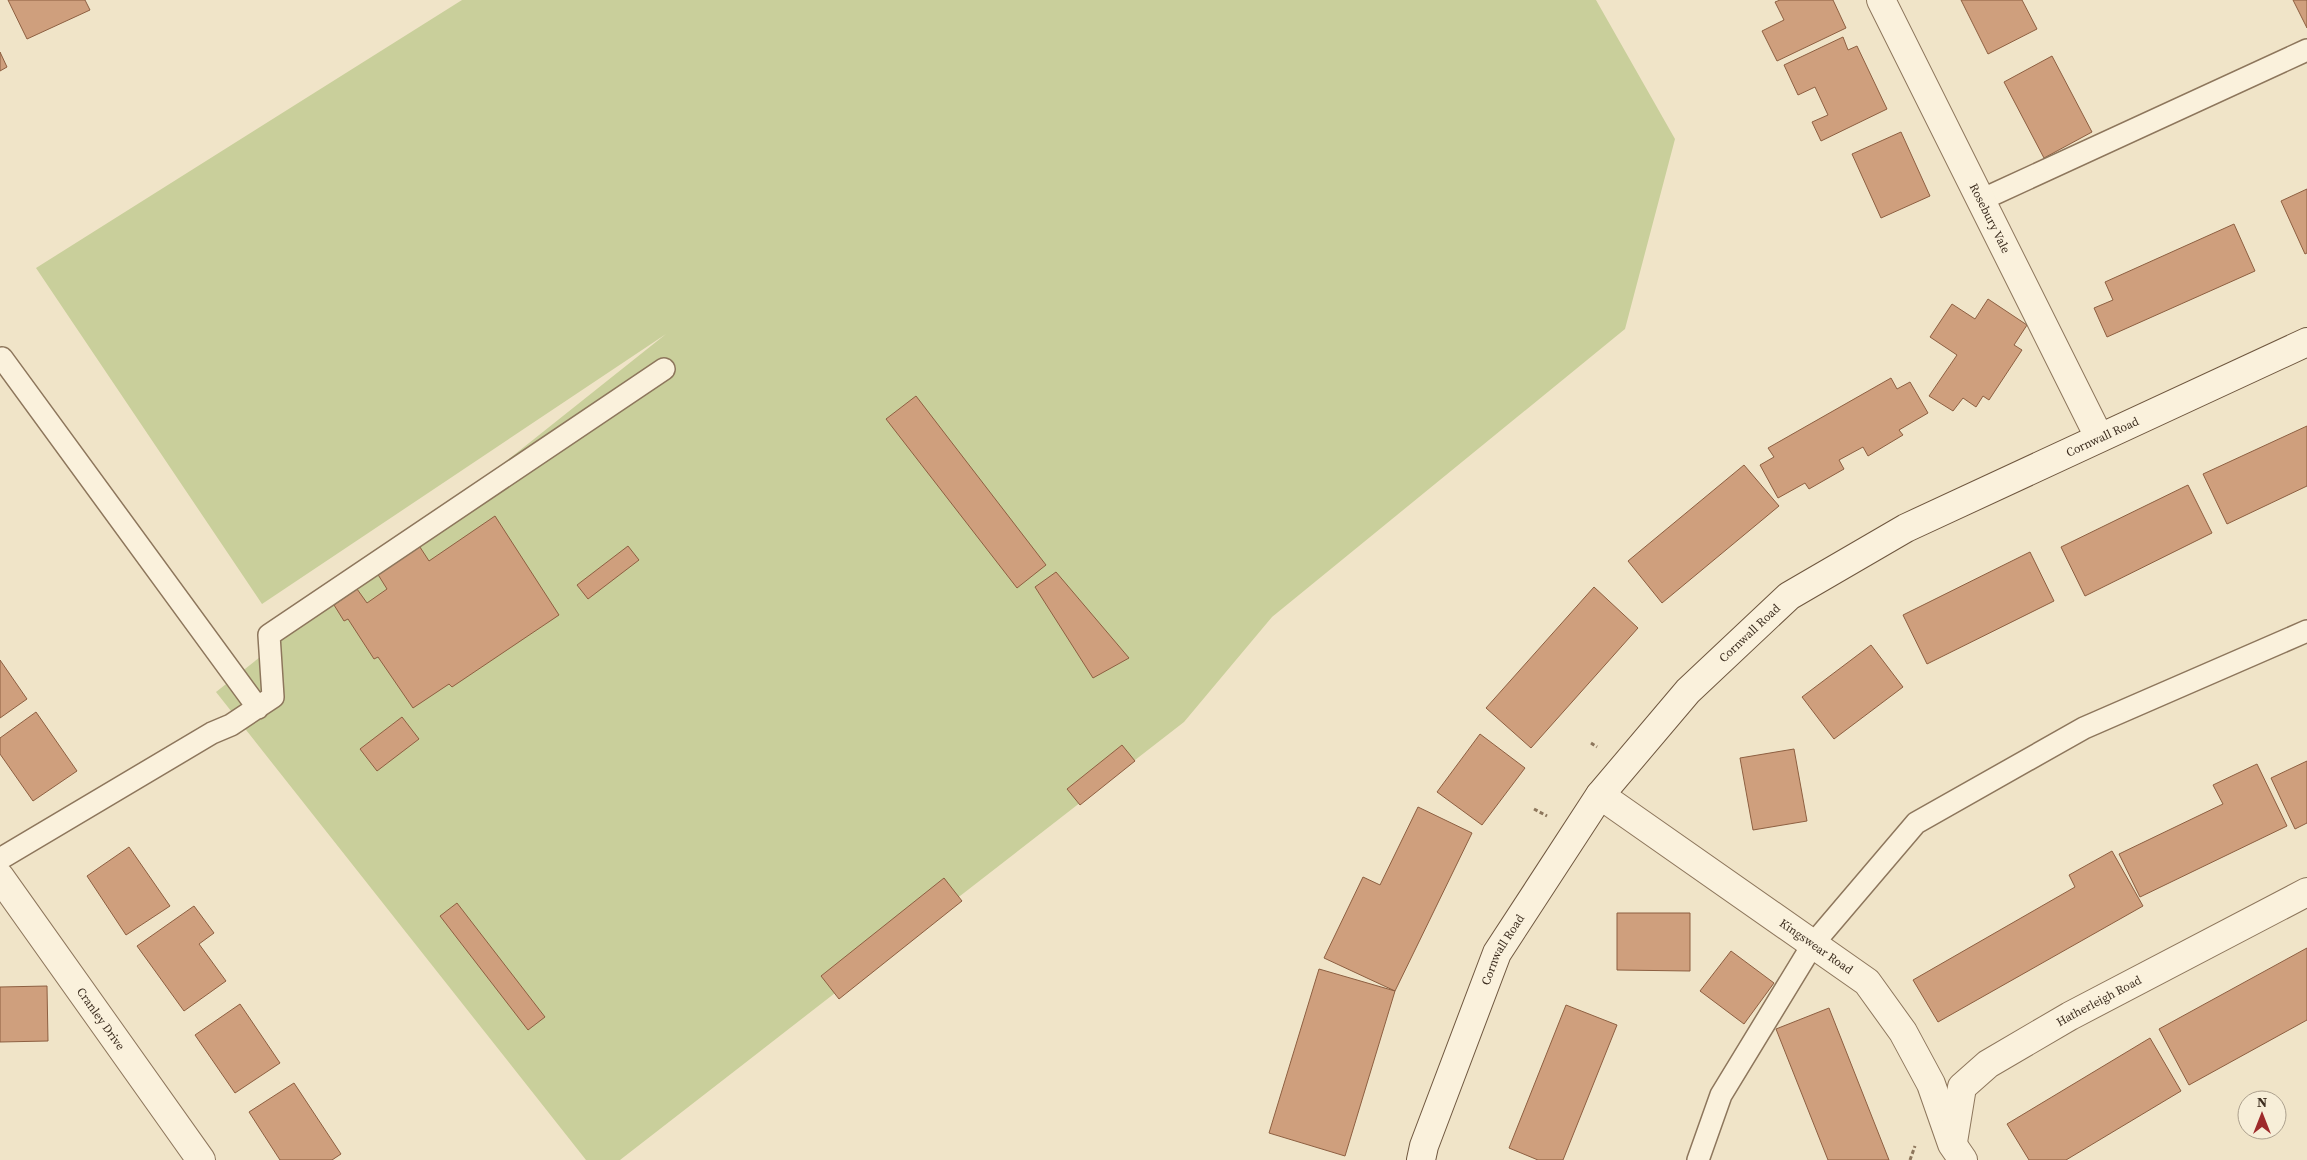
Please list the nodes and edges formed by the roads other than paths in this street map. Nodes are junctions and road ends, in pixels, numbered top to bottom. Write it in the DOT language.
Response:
graph roads {
  1 [pos="1881,0"];
  2 [pos="2307,50"];
  3 [pos="1981,200"];
  4 [pos="2307,342"];
  5 [pos="2,358"];
  6 [pos="664,368"];
  7 [pos="2099,437"];
  8 [pos="2307,630"];
  9 [pos="258,708"];
  10 [pos="1600,794"];
  11 [pos="0,859"];
  12 [pos="0,877"];
  13 [pos="2307,892"];
  14 [pos="1813,944"];
  15 [pos="1954,1155"];
  16 [pos="201,1160"];
  17 [pos="1421,1160"];
  18 [pos="1698,1160"];
  1 -- 3 [label="street, Rosebury Vale"];
  2 -- 3 [label="lane"];
  3 -- 7 [label="street, Rosebury Vale"];
  4 -- 7 [label="street, Cornwall Road"];
  5 -- 9 [label="lane"];
  6 -- 9 [label="lane"];
  7 -- 10 [label="street, Cornwall Road"];
  8 -- 14 [label="lane"];
  9 -- 11 [label="lane"];
  10 -- 14 [label="street, Kingswear Road"];
  10 -- 17 [label="street, Cornwall Road"];
  12 -- 16 [label="street, Cranley Drive"];
  13 -- 15 [label="street, Hatherleigh Road"];
  14 -- 15 [label="street, Kingswear Road"];
  14 -- 18 [label="lane"];
}
